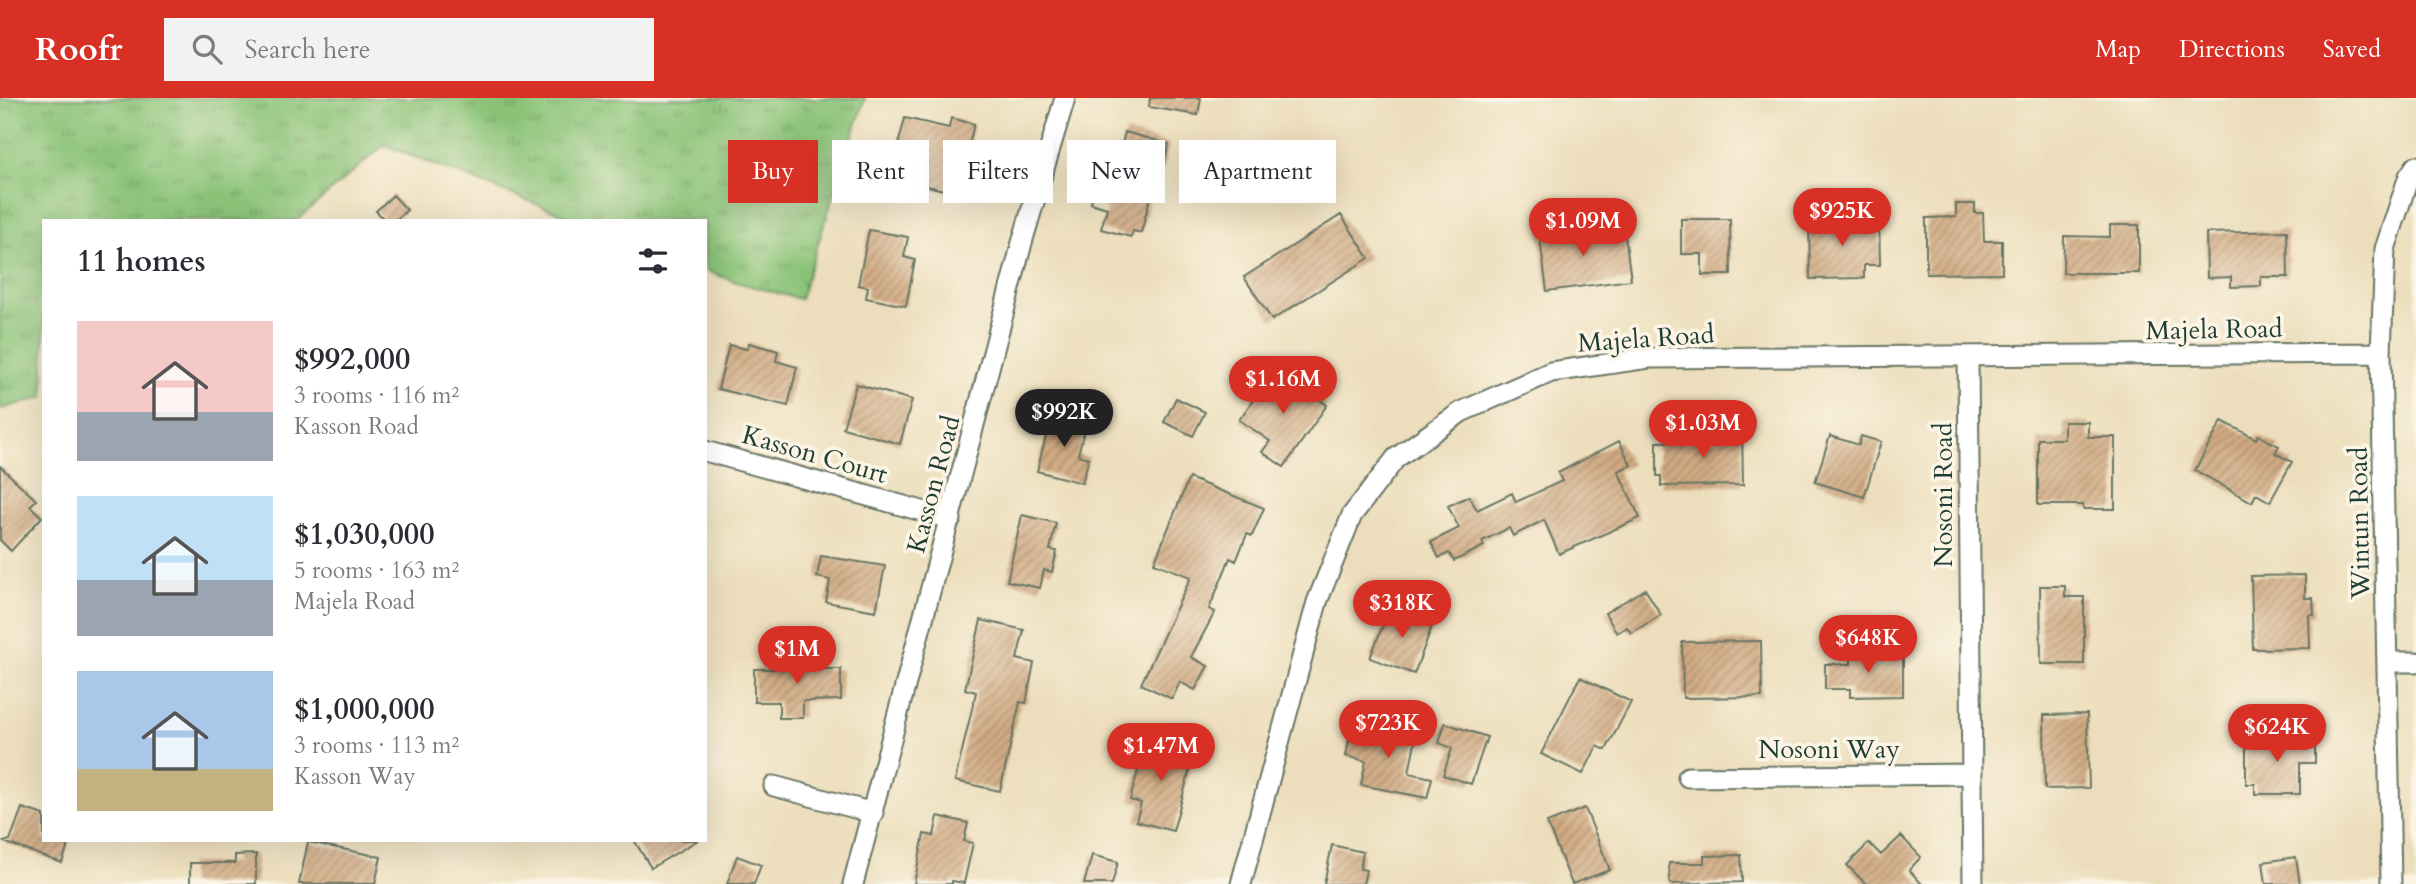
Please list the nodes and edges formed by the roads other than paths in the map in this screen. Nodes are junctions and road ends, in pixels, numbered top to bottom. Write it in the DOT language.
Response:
graph roads {
  1 [pos="1065,98"];
  2 [pos="2416,166"];
  3 [pos="2381,353"];
  4 [pos="1968,358"];
  5 [pos="707,452"];
  6 [pos="951,519"];
  7 [pos="2389,662"];
  8 [pos="2416,662"];
  9 [pos="1972,774"];
  10 [pos="1688,777"];
  11 [pos="774,786"];
  12 [pos="873,813"];
  13 [pos="853,884"];
  14 [pos="1241,884"];
  15 [pos="1973,884"];
  16 [pos="2391,884"];
  1 -- 6 [label="street, Kasson Road"];
  2 -- 3 [label="street, Wintun Road"];
  3 -- 4 [label="street, Majela Road"];
  3 -- 7 [label="street, Wintun Road"];
  4 -- 9 [label="street, Nosoni Road"];
  4 -- 14 [label="street, Majela Road"];
  5 -- 6 [label="street, Kasson Court"];
  6 -- 12 [label="street, Kasson Road"];
  7 -- 8 [label="street"];
  7 -- 16 [label="street, Wintun Road"];
  9 -- 10 [label="street, Nosoni Way"];
  9 -- 15 [label="street, Nosoni Road"];
  11 -- 12 [label="street"];
  12 -- 13 [label="street, Kasson Road"];
}
